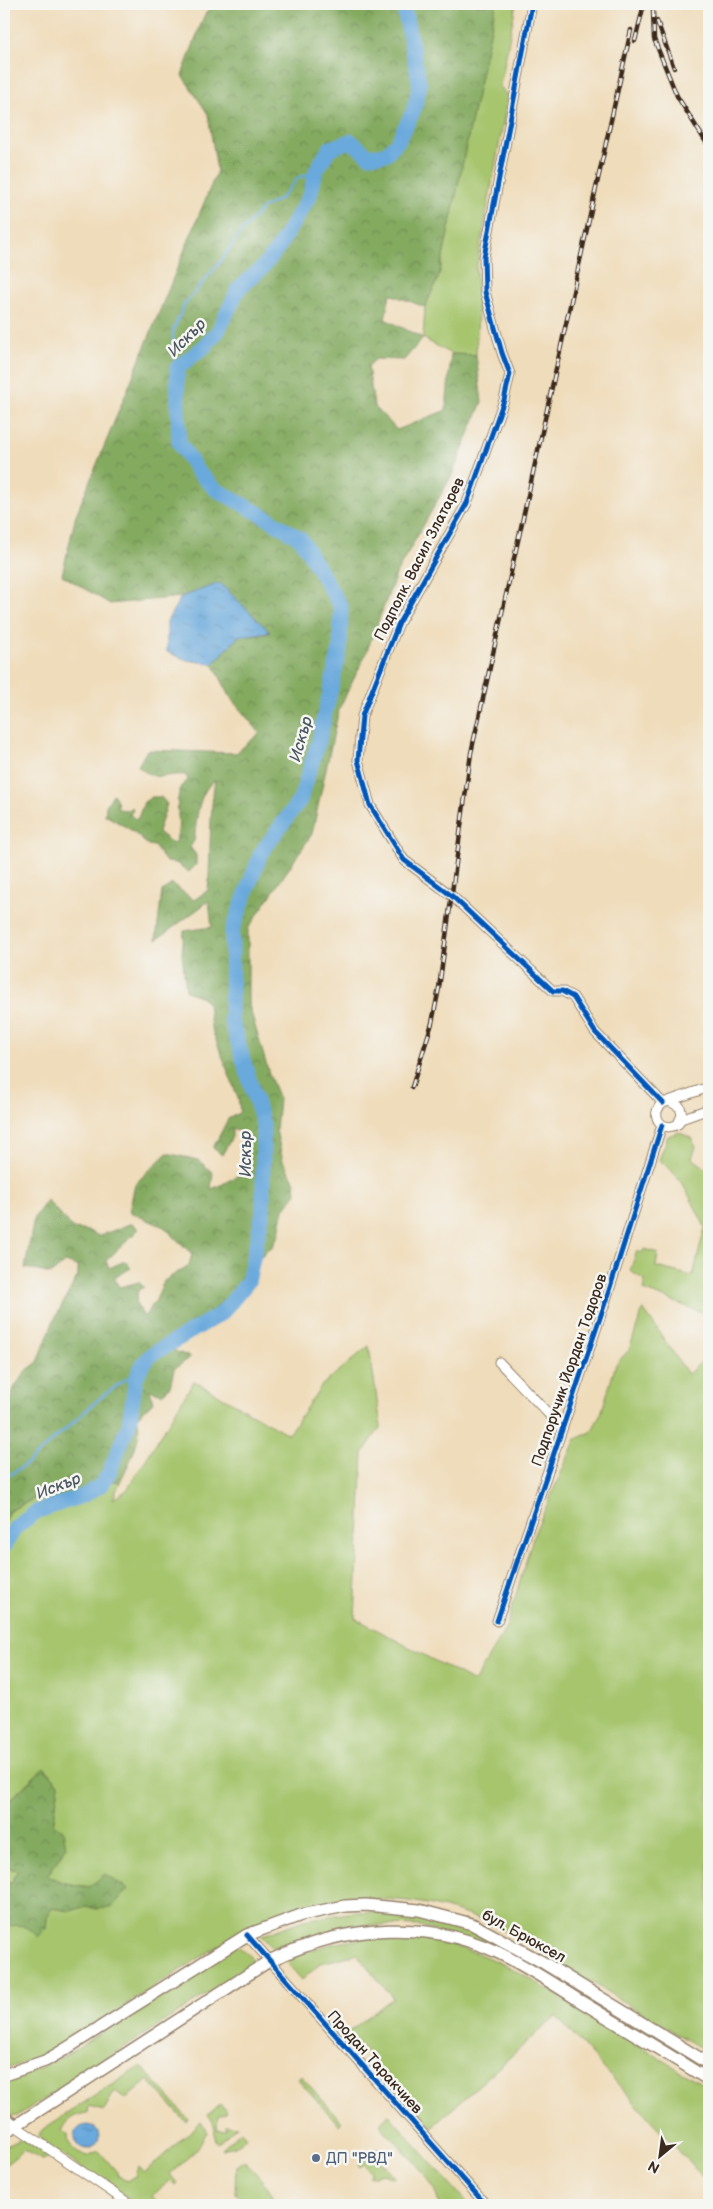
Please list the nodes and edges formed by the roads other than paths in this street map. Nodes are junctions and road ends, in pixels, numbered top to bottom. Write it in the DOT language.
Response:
graph roads {
  1 [pos="532,4"];
  2 [pos="709,1087"];
  3 [pos="666,1102"];
  4 [pos="709,1109"];
  5 [pos="681,1119"];
  6 [pos="662,1125"];
  7 [pos="499,1362"];
  8 [pos="562,1428"];
  9 [pos="497,1621"];
  10 [pos="247,1935"];
  11 [pos="269,1961"];
  12 [pos="709,2064"];
  13 [pos="4,2075"];
  14 [pos="709,2080"];
  15 [pos="4,2118"];
  16 [pos="14,2125"];
  17 [pos="4,2133"];
  18 [pos="131,2205"];
  19 [pos="486,2205"];
  1 -- 3 [label="street, Подполк. Васил Златарев"];
  2 -- 3 [label="street"];
  3 -- 5 [label="street"];
  3 -- 6 [label="street"];
  4 -- 5 [label="street"];
  5 -- 6 [label="street"];
  6 -- 8 [label="street, Подпоручик Йордан Тодоров"];
  7 -- 8 [label="street"];
  8 -- 9 [label="street, Подпоручик Йордан Тодоров"];
  10 -- 11 [label="street, Продан Таракчиев"];
  10 -- 12 [label="main road, бул. Брюксел"];
  10 -- 13 [label="main road, бул. Брюксел"];
  11 -- 14 [label="main road, бул. Брюксел"];
  11 -- 16 [label="main road, бул. Брюксел"];
  11 -- 19 [label="street, Продан Таракчиев"];
  15 -- 16 [label="main road"];
  16 -- 17 [label="main road, бул. Брюксел"];
  16 -- 18 [label="street"];
}
